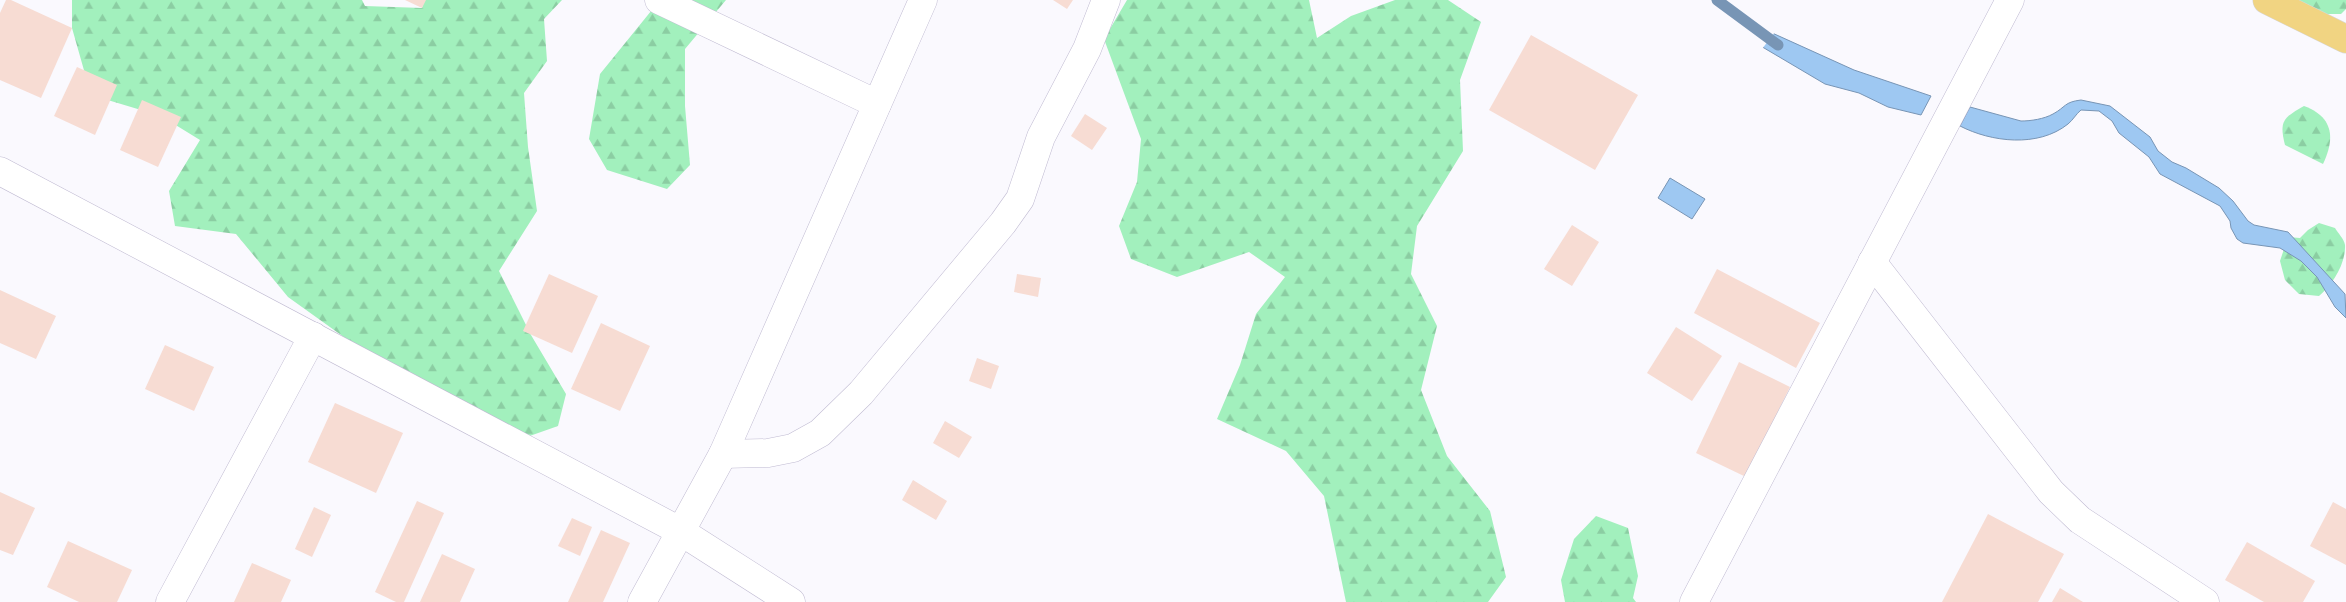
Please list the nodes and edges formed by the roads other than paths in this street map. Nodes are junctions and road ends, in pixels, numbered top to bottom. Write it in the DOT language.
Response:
graph roads {
  1 [pos="658,0"];
  2 [pos="923,0"];
  3 [pos="1106,0"];
  4 [pos="2010,0"];
  5 [pos="2267,0"];
  6 [pos="2346,39"];
  7 [pos="877,104"];
  8 [pos="0,171"];
  9 [pos="1872,262"];
  10 [pos="313,336"];
  11 [pos="723,454"];
  12 [pos="680,531"];
  13 [pos="170,602"];
  14 [pos="642,602"];
  15 [pos="791,602"];
  16 [pos="1694,602"];
  17 [pos="2205,602"];
  1 -- 7 [label="street"];
  2 -- 7 [label="street"];
  3 -- 11 [label="street"];
  4 -- 9 [label="street"];
  5 -- 6 [label="main road"];
  7 -- 11 [label="street"];
  8 -- 10 [label="street"];
  9 -- 16 [label="street"];
  9 -- 17 [label="street"];
  10 -- 12 [label="street"];
  10 -- 13 [label="street"];
  11 -- 12 [label="street"];
  12 -- 14 [label="street"];
  12 -- 15 [label="street"];
}
